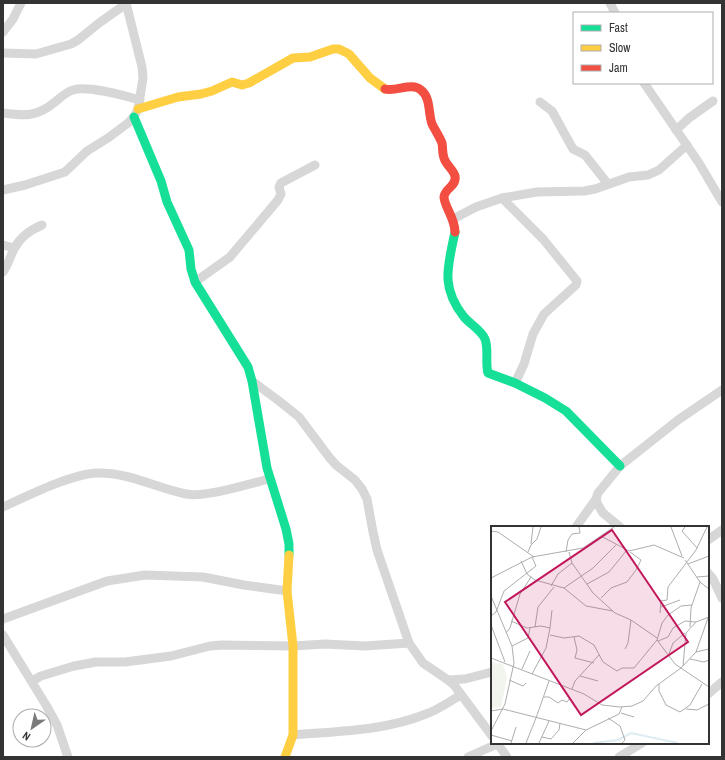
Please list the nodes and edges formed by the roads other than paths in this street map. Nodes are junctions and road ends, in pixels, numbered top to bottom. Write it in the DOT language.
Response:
graph roads {
  1 [pos="21,3"];
  2 [pos="126,3"];
  3 [pos="3,32"];
  4 [pos="3,53"];
  5 [pos="645,84"];
  6 [pos="713,101"];
  7 [pos="540,102"];
  8 [pos="137,109"];
  9 [pos="3,113"];
  10 [pos="676,130"];
  11 [pos="687,146"];
  12 [pos="315,165"];
  13 [pos="608,184"];
  14 [pos="3,190"];
  15 [pos="502,198"];
  16 [pos="722,202"];
  17 [pos="453,219"];
  18 [pos="42,225"];
  19 [pos="3,245"];
  20 [pos="14,248"];
  21 [pos="3,272"];
  22 [pos="195,282"];
  23 [pos="252,381"];
  24 [pos="515,383"];
  25 [pos="722,390"];
  26 [pos="620,466"];
  27 [pos="269,479"];
  28 [pos="596,499"];
  29 [pos="3,507"];
  30 [pos="577,526"];
  31 [pos="619,526"];
  32 [pos="722,530"];
  33 [pos="709,539"];
  34 [pos="709,574"];
  35 [pos="287,591"];
  36 [pos="722,598"];
  37 [pos="3,619"];
  38 [pos="3,635"];
  39 [pos="409,643"];
  40 [pos="293,646"];
  41 [pos="491,672"];
  42 [pos="448,680"];
  43 [pos="32,681"];
  44 [pos="722,682"];
  45 [pos="709,693"];
  46 [pos="461,695"];
  47 [pos="293,734"];
  48 [pos="491,736"];
  49 [pos="491,743"];
  50 [pos="497,744"];
  51 [pos="640,744"];
  52 [pos="68,757"];
  53 [pos="285,757"];
  54 [pos="468,757"];
  55 [pos="507,757"];
  56 [pos="619,757"];
  1 -- 3 [label="street"];
  2 -- 4 [label="street"];
  2 -- 8 [label="street"];
  5 -- 10 [label="street"];
  6 -- 10 [label="street"];
  7 -- 13 [label="street"];
  8 -- 9 [label="street"];
  8 -- 14 [label="street"];
  8 -- 17 [label="street"];
  8 -- 22 [label="street"];
  10 -- 11 [label="street"];
  11 -- 13 [label="street"];
  11 -- 16 [label="street"];
  12 -- 22 [label="street"];
  13 -- 15 [label="street"];
  15 -- 17 [label="street"];
  15 -- 24 [label="street"];
  17 -- 24 [label="street"];
  18 -- 20 [label="street"];
  19 -- 20 [label="street"];
  20 -- 21 [label="street"];
  22 -- 23 [label="street"];
  23 -- 27 [label="street"];
  23 -- 39 [label="street"];
  24 -- 26 [label="street"];
  25 -- 26 [label="street"];
  26 -- 28 [label="street"];
  27 -- 29 [label="street"];
  27 -- 35 [label="street"];
  28 -- 30 [label="street"];
  28 -- 31 [label="street"];
  32 -- 33 [label="street"];
  34 -- 36 [label="street"];
  35 -- 37 [label="street"];
  35 -- 40 [label="street"];
  38 -- 43 [label="street"];
  39 -- 40 [label="street"];
  39 -- 42 [label="street"];
  40 -- 43 [label="street"];
  40 -- 47 [label="street"];
  41 -- 42 [label="street"];
  42 -- 46 [label="street"];
  43 -- 52 [label="street"];
  44 -- 45 [label="street"];
  46 -- 47 [label="street"];
  46 -- 48 [label="street"];
  47 -- 53 [label="street"];
  49 -- 54 [label="street"];
  50 -- 55 [label="street"];
  51 -- 56 [label="street"];
}
